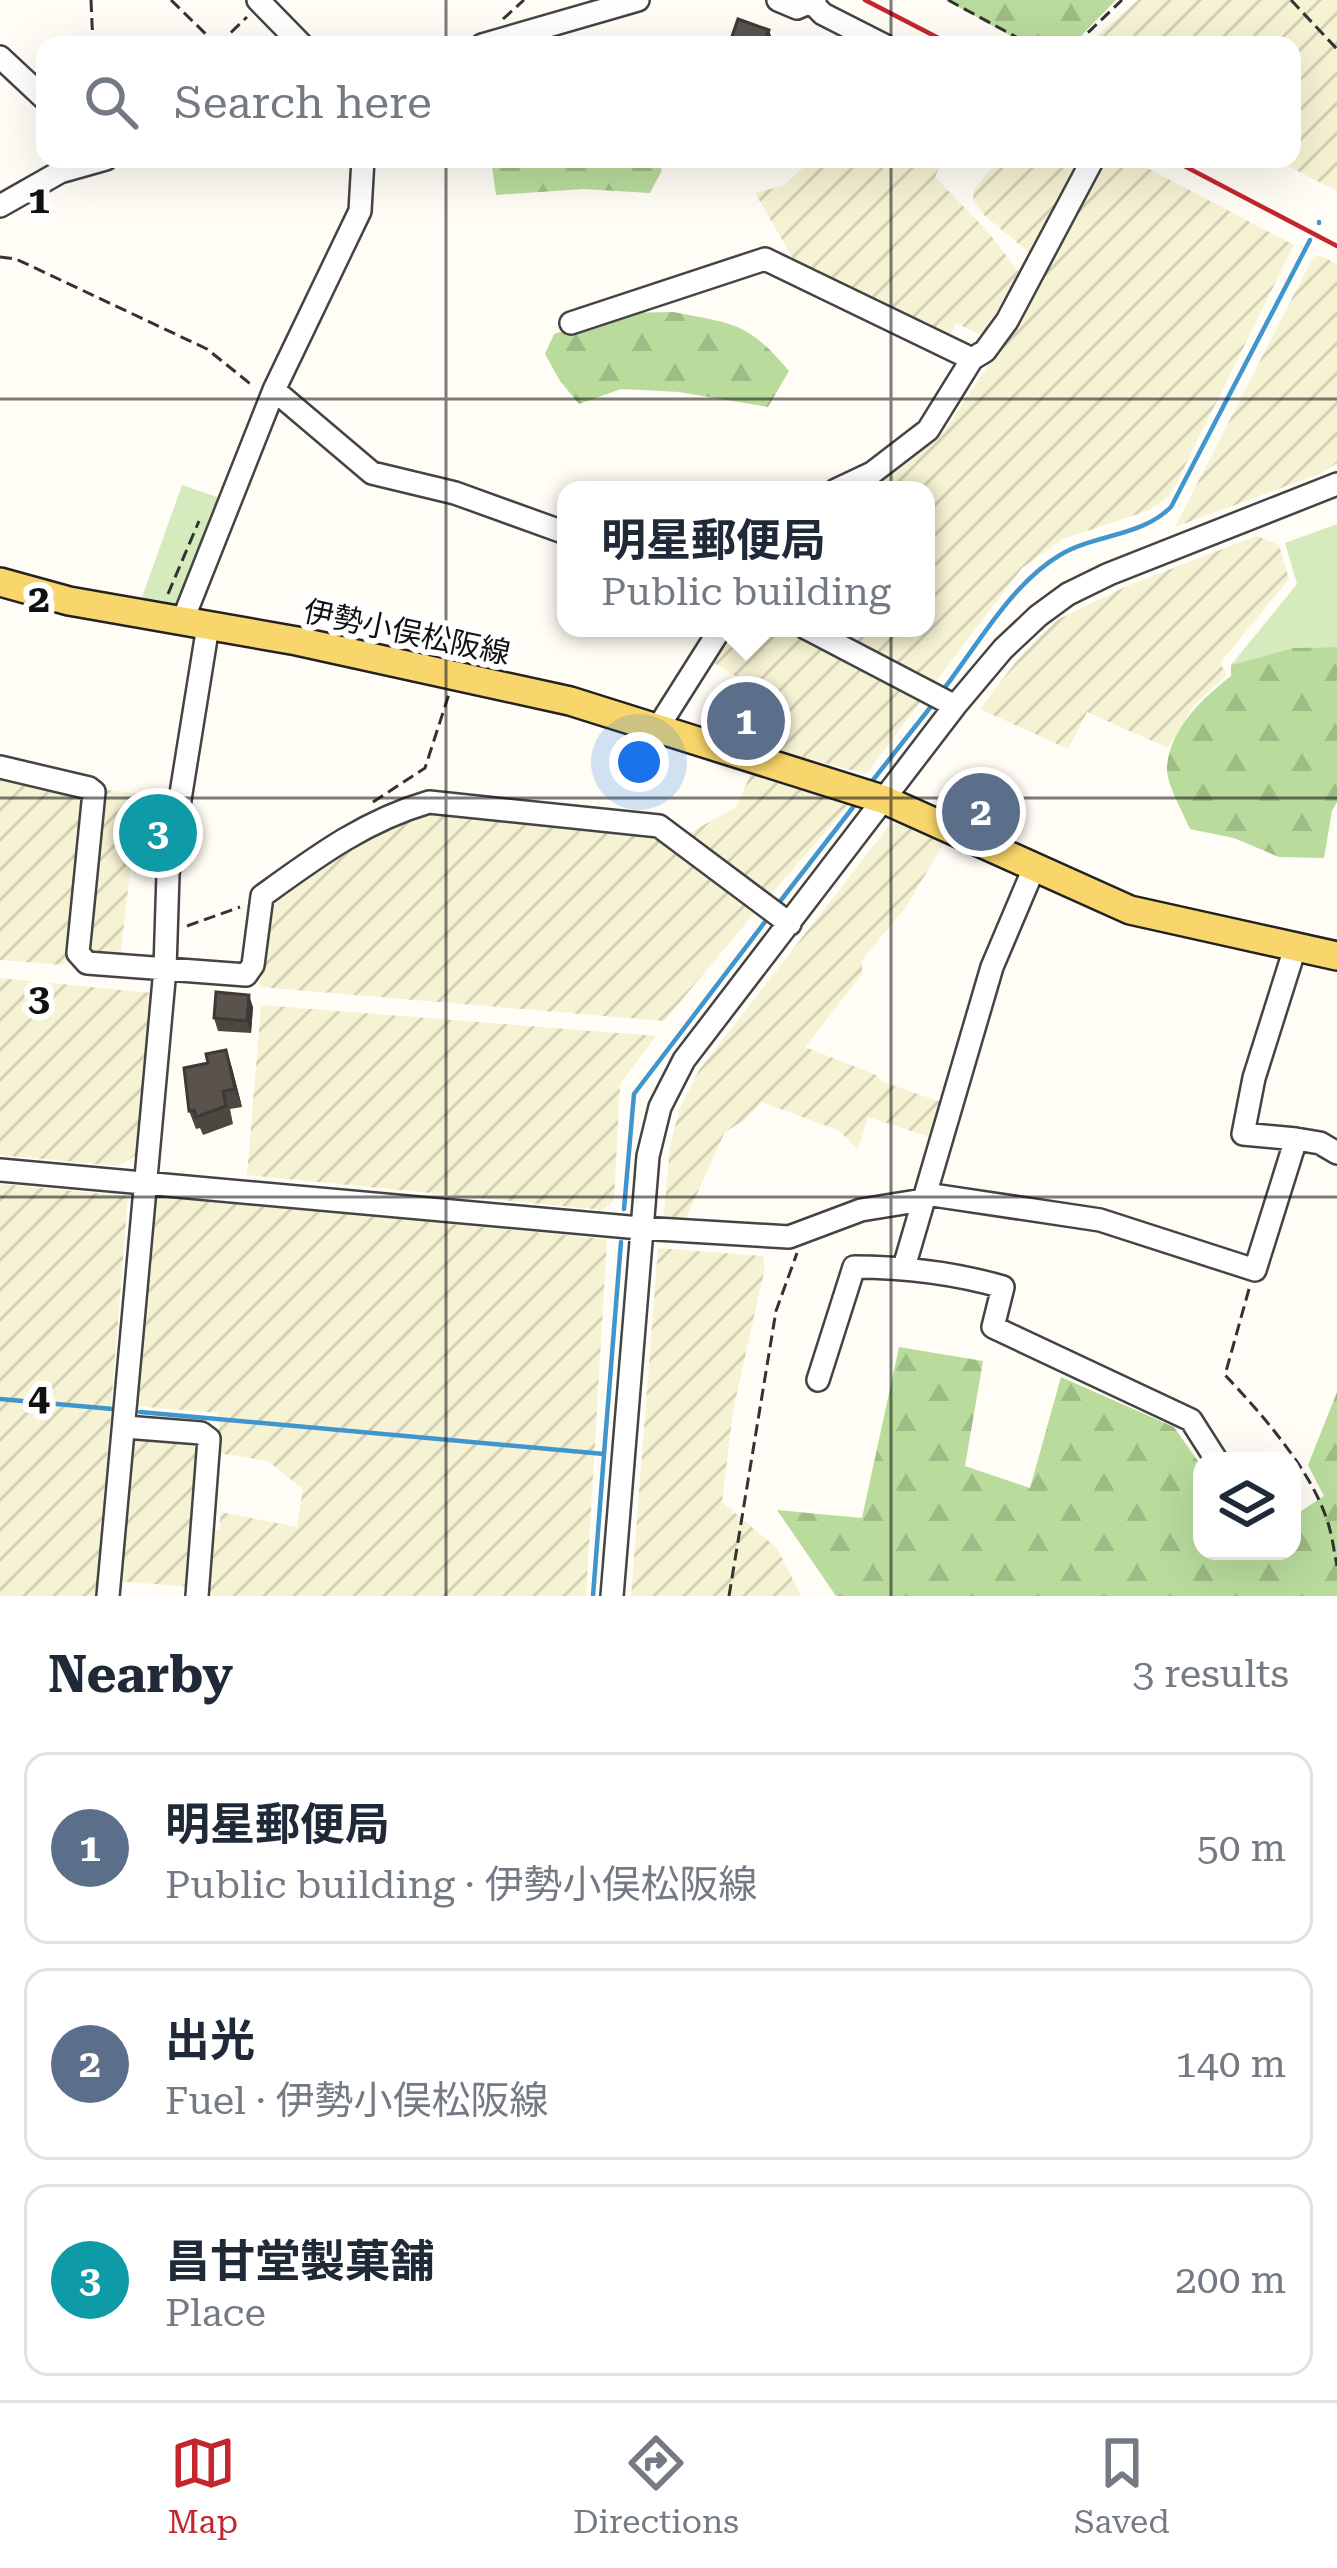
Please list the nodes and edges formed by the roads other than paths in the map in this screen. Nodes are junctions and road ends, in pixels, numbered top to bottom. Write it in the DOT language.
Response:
graph roads {
  1 [pos="638,0"];
  2 [pos="778,0"];
  3 [pos="260,2"];
  4 [pos="814,2"];
  5 [pos="293,36"];
  6 [pos="513,36"];
  7 [pos="866,36"];
  8 [pos="0,56"];
  9 [pos="36,90"];
  10 [pos="59,168"];
  11 [pos="362,168"];
  12 [pos="1088,168"];
  13 [pos="0,206"];
  14 [pos="571,323"];
  15 [pos="972,359"];
  16 [pos="272,394"];
  17 [pos="855,481"];
  18 [pos="1337,484"];
  19 [pos="557,530"];
  20 [pos="0,582"];
  21 [pos="183,622"];
  22 [pos="715,637"];
  23 [pos="823,637"];
  24 [pos="944,700"];
  25 [pos="657,728"];
  26 [pos="0,767"];
  27 [pos="885,800"];
  28 [pos="1034,868"];
  29 [pos="779,915"];
  30 [pos="1295,948"];
  31 [pos="1337,956"];
  32 [pos="165,969"];
  33 [pos="1296,1139"];
  34 [pos="1337,1153"];
  35 [pos="0,1170"];
  36 [pos="144,1183"];
  37 [pos="925,1197"];
  38 [pos="640,1228"];
  39 [pos="904,1267"];
  40 [pos="818,1380"];
  41 [pos="125,1427"];
  42 [pos="1212,1452"];
  43 [pos="108,1596"];
  44 [pos="197,1596"];
  45 [pos="611,1596"];
  1 -- 6 [label="street"];
  2 -- 4 [label="street"];
  3 -- 5 [label="street"];
  4 -- 7 [label="street"];
  8 -- 9 [label="street"];
  10 -- 13 [label="street"];
  11 -- 16 [label="street"];
  12 -- 15 [label="street"];
  14 -- 15 [label="street"];
  15 -- 17 [label="street"];
  16 -- 19 [label="street"];
  16 -- 21 [label="street"];
  18 -- 24 [label="street"];
  20 -- 21 [label="main road, 伊勢小俣松阪線"];
  21 -- 25 [label="main road, 伊勢小俣松阪線"];
  21 -- 32 [label="street"];
  22 -- 25 [label="street"];
  23 -- 24 [label="street"];
  24 -- 27 [label="street"];
  25 -- 27 [label="main road, 伊勢小俣松阪線"];
  26 -- 32 [label="street"];
  27 -- 28 [label="main road, 伊勢小俣松阪線"];
  27 -- 29 [label="street"];
  28 -- 30 [label="main road, 伊勢小俣松阪線"];
  28 -- 37 [label="street"];
  29 -- 32 [label="street"];
  29 -- 38 [label="street"];
  30 -- 31 [label="main road, 伊勢小俣松阪線"];
  30 -- 33 [label="street"];
  32 -- 36 [label="street"];
  33 -- 34 [label="street"];
  33 -- 37 [label="street"];
  35 -- 36 [label="street"];
  36 -- 38 [label="street"];
  36 -- 41 [label="street"];
  37 -- 38 [label="street"];
  37 -- 39 [label="street"];
  38 -- 45 [label="street"];
  39 -- 40 [label="street"];
  39 -- 42 [label="street"];
  41 -- 43 [label="street"];
  41 -- 44 [label="street"];
}
